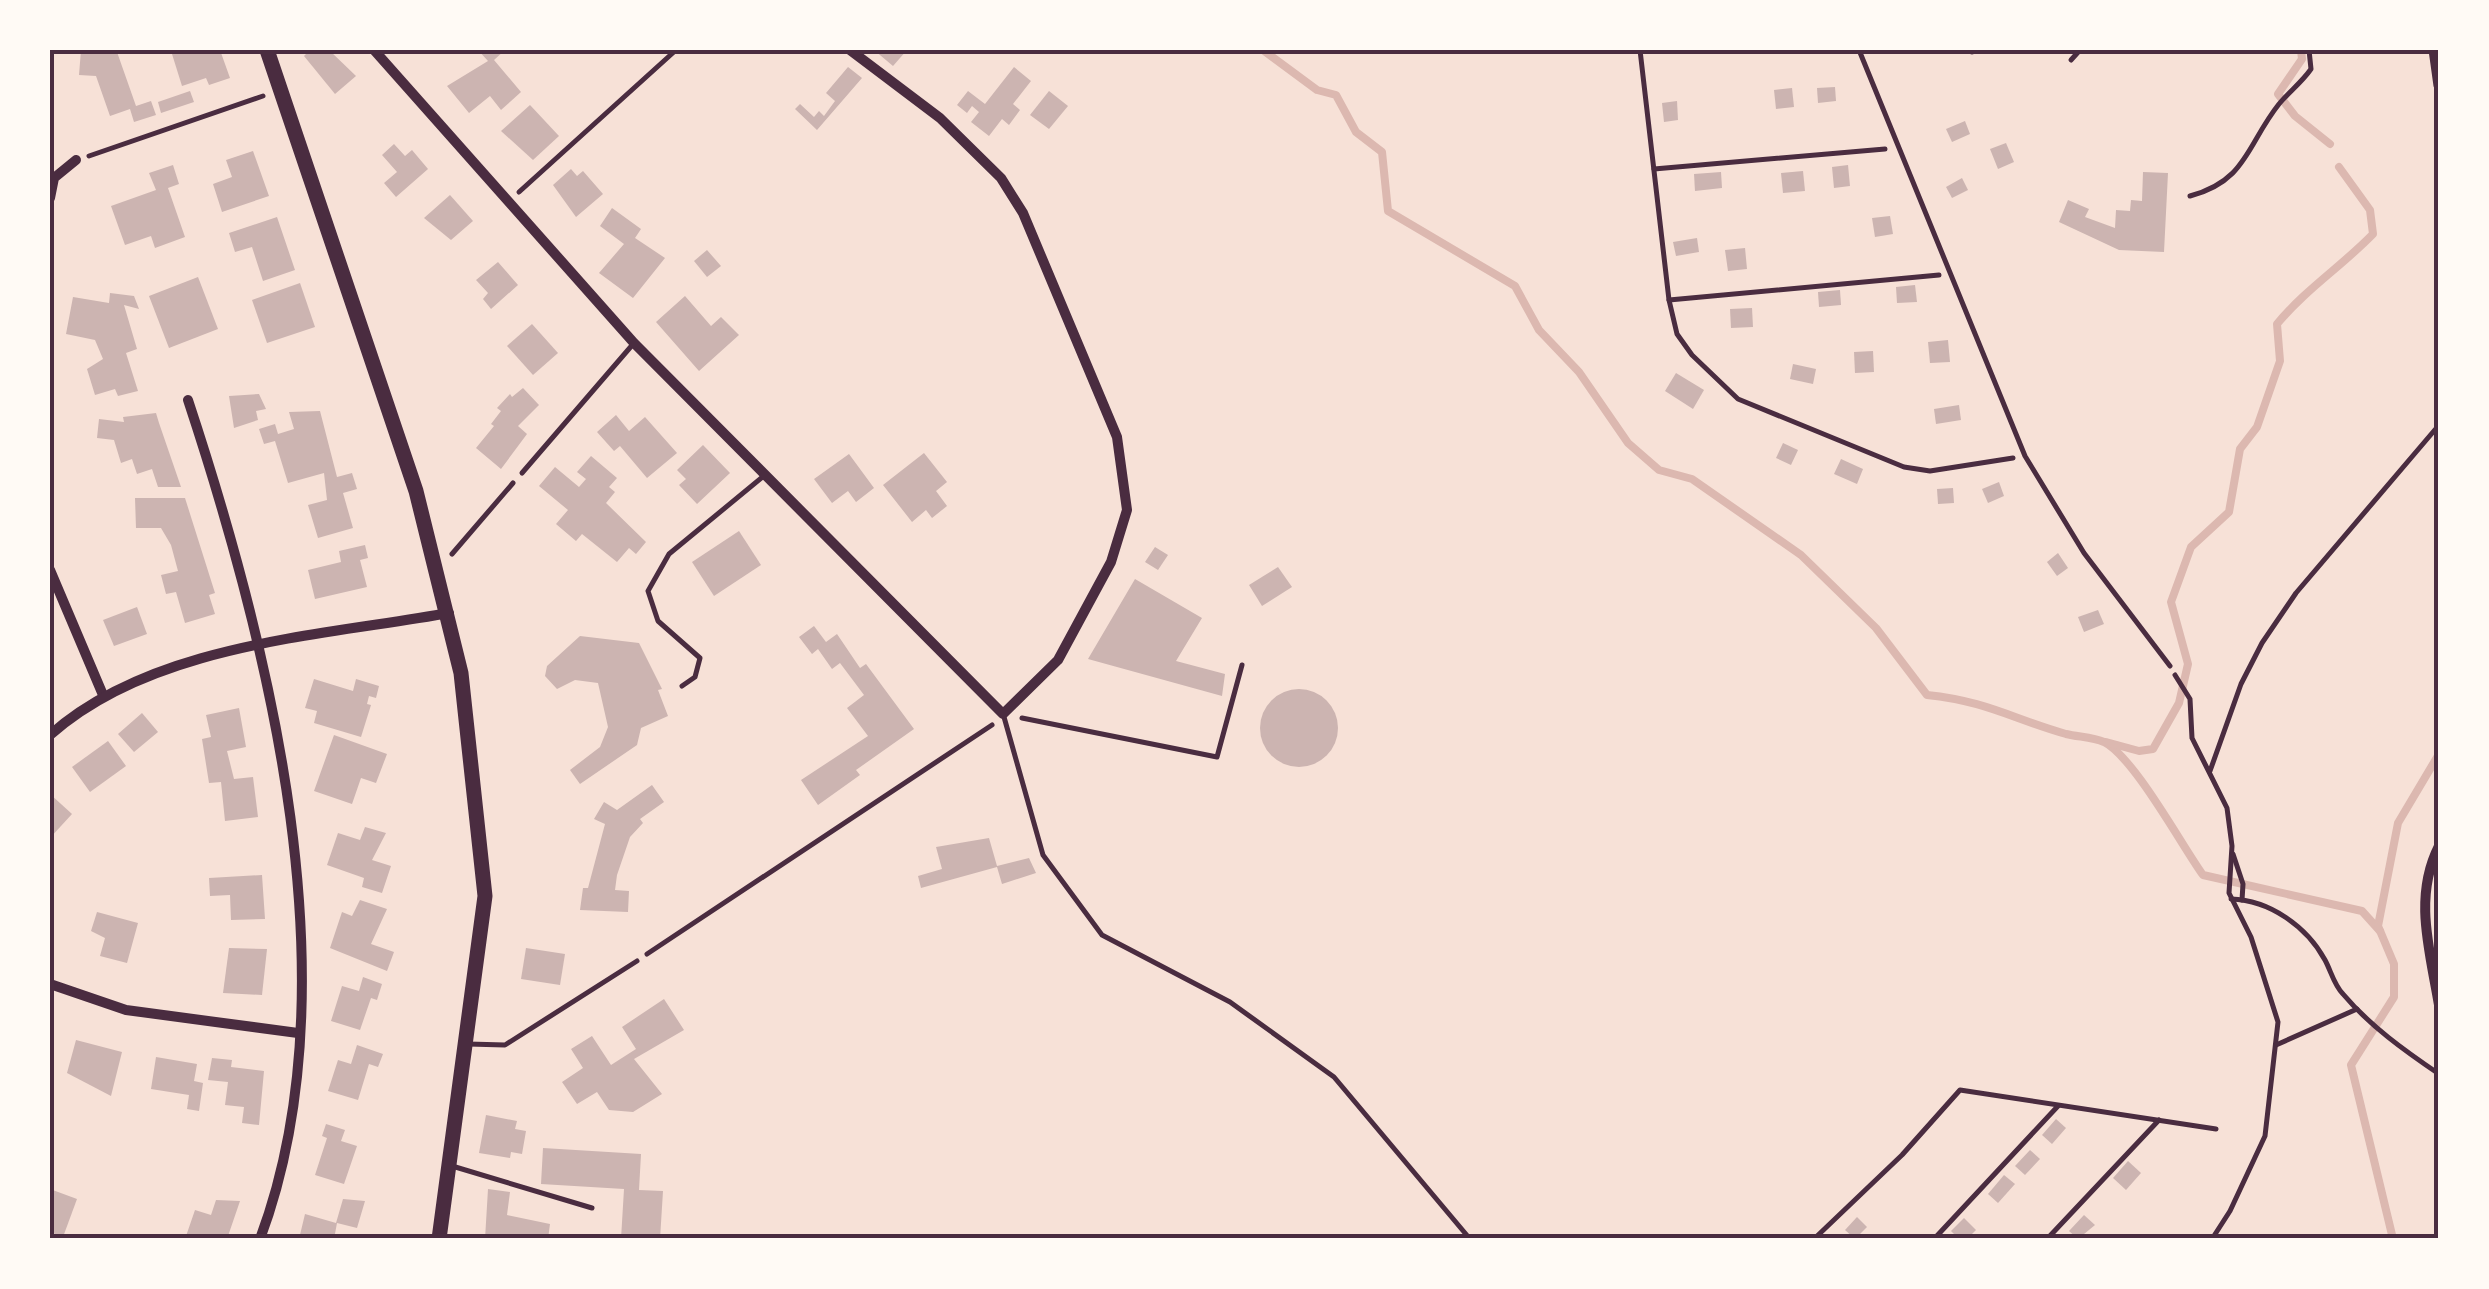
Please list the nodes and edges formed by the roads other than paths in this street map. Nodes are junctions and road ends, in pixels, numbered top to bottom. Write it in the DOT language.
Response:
graph roads {
  1 [pos="267,50"];
  2 [pos="374,50"];
  3 [pos="850,50"];
  4 [pos="1859,50"];
  5 [pos="76,160"];
  6 [pos="50,198"];
  7 [pos="634,343"];
  8 [pos="188,400"];
  9 [pos="522,473"];
  10 [pos="766,475"];
  11 [pos="50,570"];
  12 [pos="449,613"];
  13 [pos="261,647"];
  14 [pos="2170,666"];
  15 [pos="682,686"];
  16 [pos="103,695"];
  17 [pos="1003,714"];
  18 [pos="50,735"];
  19 [pos="2439,846"];
  20 [pos="636,962"];
  21 [pos="50,984"];
  22 [pos="2439,1005"];
  23 [pos="298,1033"];
  24 [pos="466,1044"];
  25 [pos="450,1165"];
  26 [pos="592,1208"];
  27 [pos="260,1239"];
  28 [pos="440,1239"];
  29 [pos="1470,1239"];
  1 -- 12 [label="main road"];
  2 -- 7 [label="street"];
  3 -- 17 [label="street"];
  4 -- 14 [label="lane"];
  5 -- 6 [label="street"];
  7 -- 9 [label="lane"];
  7 -- 10 [label="street"];
  8 -- 13 [label="street"];
  10 -- 15 [label="lane"];
  10 -- 17 [label="street"];
  11 -- 16 [label="street"];
  12 -- 13 [label="street"];
  12 -- 24 [label="main road"];
  13 -- 16 [label="street"];
  13 -- 23 [label="street"];
  16 -- 18 [label="street"];
  17 -- 29 [label="lane"];
  19 -- 22 [label="street"];
  20 -- 24 [label="lane"];
  21 -- 23 [label="street"];
  23 -- 27 [label="street"];
  24 -- 25 [label="main road"];
  25 -- 26 [label="lane"];
  25 -- 28 [label="main road"];
}
